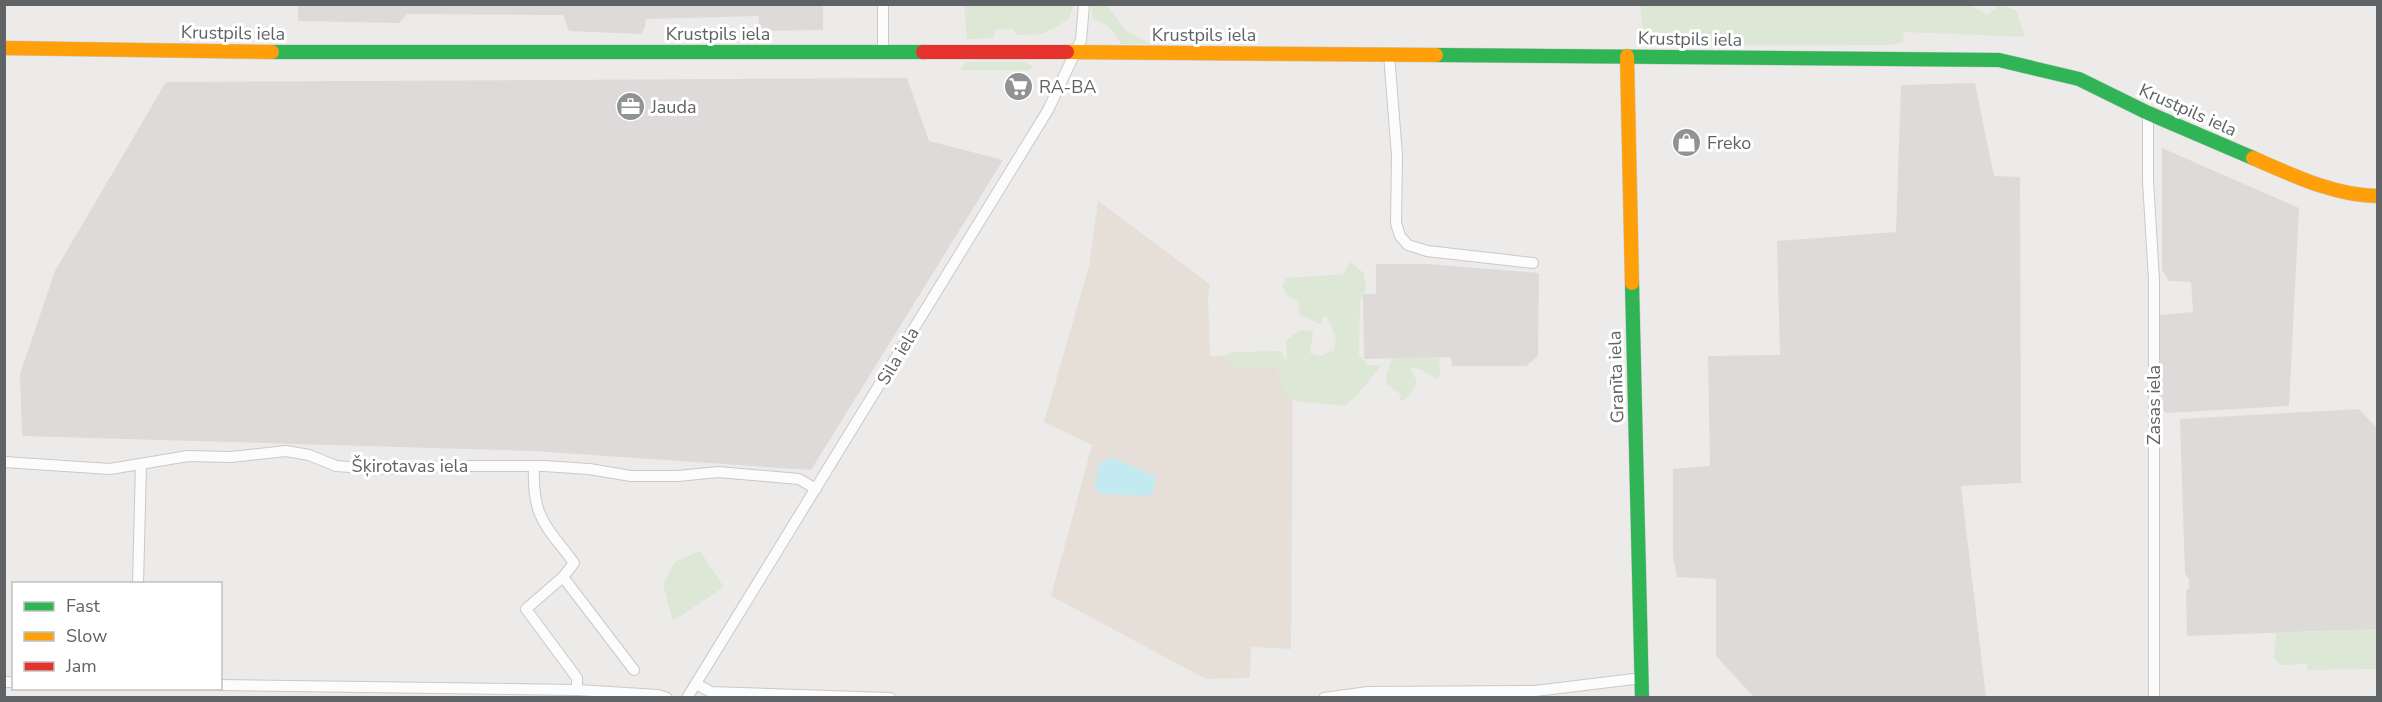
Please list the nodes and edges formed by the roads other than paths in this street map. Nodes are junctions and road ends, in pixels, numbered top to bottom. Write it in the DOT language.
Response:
graph roads {
  1 [pos="883,4"];
  2 [pos="1084,4"];
  3 [pos="4,48"];
  4 [pos="883,52"];
  5 [pos="1075,54"];
  6 [pos="1389,54"];
  7 [pos="1627,56"];
  8 [pos="2148,113"];
  9 [pos="2378,196"];
  10 [pos="1533,263"];
  11 [pos="4,462"];
  12 [pos="141,464"];
  13 [pos="534,466"];
  14 [pos="816,489"];
  15 [pos="563,577"];
  16 [pos="138,582"];
  17 [pos="634,670"];
  18 [pos="1642,678"];
  19 [pos="696,684"];
  20 [pos="222,685"];
  21 [pos="577,690"];
  22 [pos="667,698"];
  23 [pos="687,698"];
  24 [pos="890,698"];
  25 [pos="1323,698"];
  26 [pos="1642,698"];
  27 [pos="2154,698"];
  1 -- 4 [label="street"];
  2 -- 5 [label="street, Sila iela"];
  3 -- 4 [label="street, Krustpils iela"];
  4 -- 5 [label="street, Krustpils iela"];
  5 -- 6 [label="street, Krustpils iela"];
  5 -- 14 [label="street, Sila iela"];
  6 -- 7 [label="street, Krustpils iela"];
  6 -- 10 [label="street"];
  7 -- 8 [label="street, Krustpils iela"];
  7 -- 18 [label="street, Granīta iela"];
  8 -- 9 [label="street, Krustpils iela"];
  8 -- 27 [label="street, Zasas iela"];
  11 -- 12 [label="street, Šķirotavas iela"];
  12 -- 13 [label="street, Šķirotavas iela"];
  12 -- 16 [label="street"];
  13 -- 14 [label="street, Šķirotavas iela"];
  13 -- 15 [label="street"];
  14 -- 19 [label="street, Sila iela"];
  15 -- 17 [label="street"];
  15 -- 21 [label="street"];
  18 -- 25 [label="street"];
  18 -- 26 [label="street, Granīta iela"];
  19 -- 23 [label="street, Sila iela"];
  19 -- 24 [label="street"];
  20 -- 21 [label="street"];
  21 -- 22 [label="street"];
}
